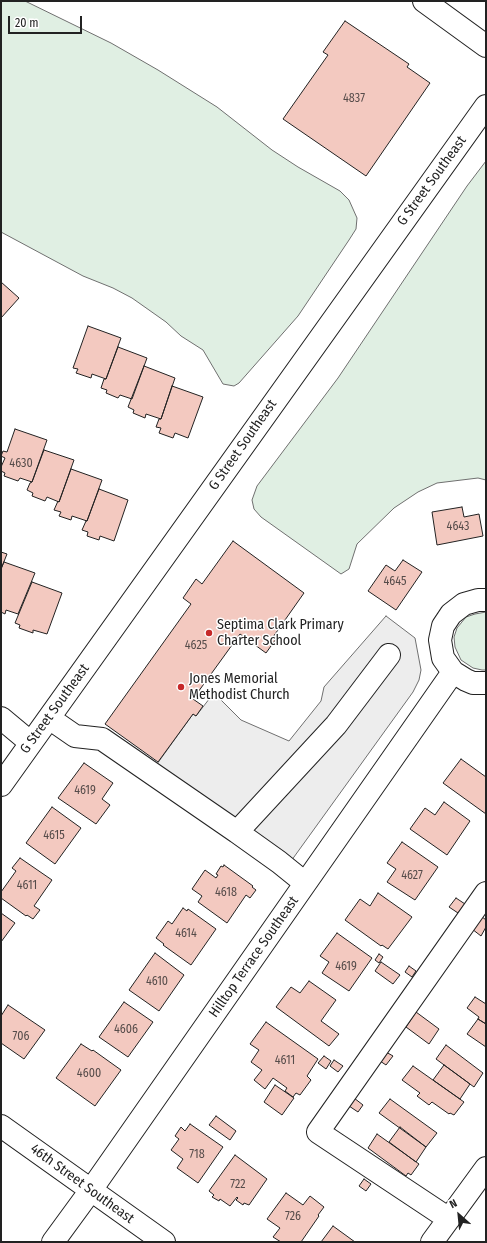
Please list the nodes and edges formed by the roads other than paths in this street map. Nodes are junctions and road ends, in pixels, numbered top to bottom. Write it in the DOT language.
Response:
graph roads {
  1 [pos="424,1"];
  2 [pos="486,46"];
  3 [pos="486,106"];
  4 [pos="486,600"];
  5 [pos="389,655"];
  6 [pos="453,672"];
  7 [pos="486,683"];
  8 [pos="1,718"];
  9 [pos="48,718"];
  10 [pos="31,743"];
  11 [pos="1,785"];
  12 [pos="237,832"];
  13 [pos="306,883"];
  14 [pos="486,893"];
  15 [pos="1,1126"];
  16 [pos="486,1168"];
  17 [pos="91,1190"];
  18 [pos="449,1218"];
  19 [pos="53,1242"];
  20 [pos="164,1242"];
  21 [pos="432,1242"];
  1 -- 2 [label="street"];
  3 -- 9 [label="street, G Street Southeast"];
  4 -- 6 [label="street"];
  5 -- 12 [label="street"];
  6 -- 7 [label="street"];
  6 -- 13 [label="street, Hilltop Terrace Southeast"];
  8 -- 10 [label="street"];
  9 -- 10 [label="street, G Street Southeast"];
  9 -- 12 [label="street"];
  10 -- 11 [label="street, G Street Southeast"];
  12 -- 13 [label="street"];
  13 -- 17 [label="street, Hilltop Terrace Southeast"];
  14 -- 18 [label="street"];
  15 -- 17 [label="street, 46th Street Southeast"];
  16 -- 18 [label="street"];
  17 -- 19 [label="street, Hilltop Terrace Southeast"];
  17 -- 20 [label="street, 46th Street Southeast"];
  18 -- 21 [label="street"];
}
